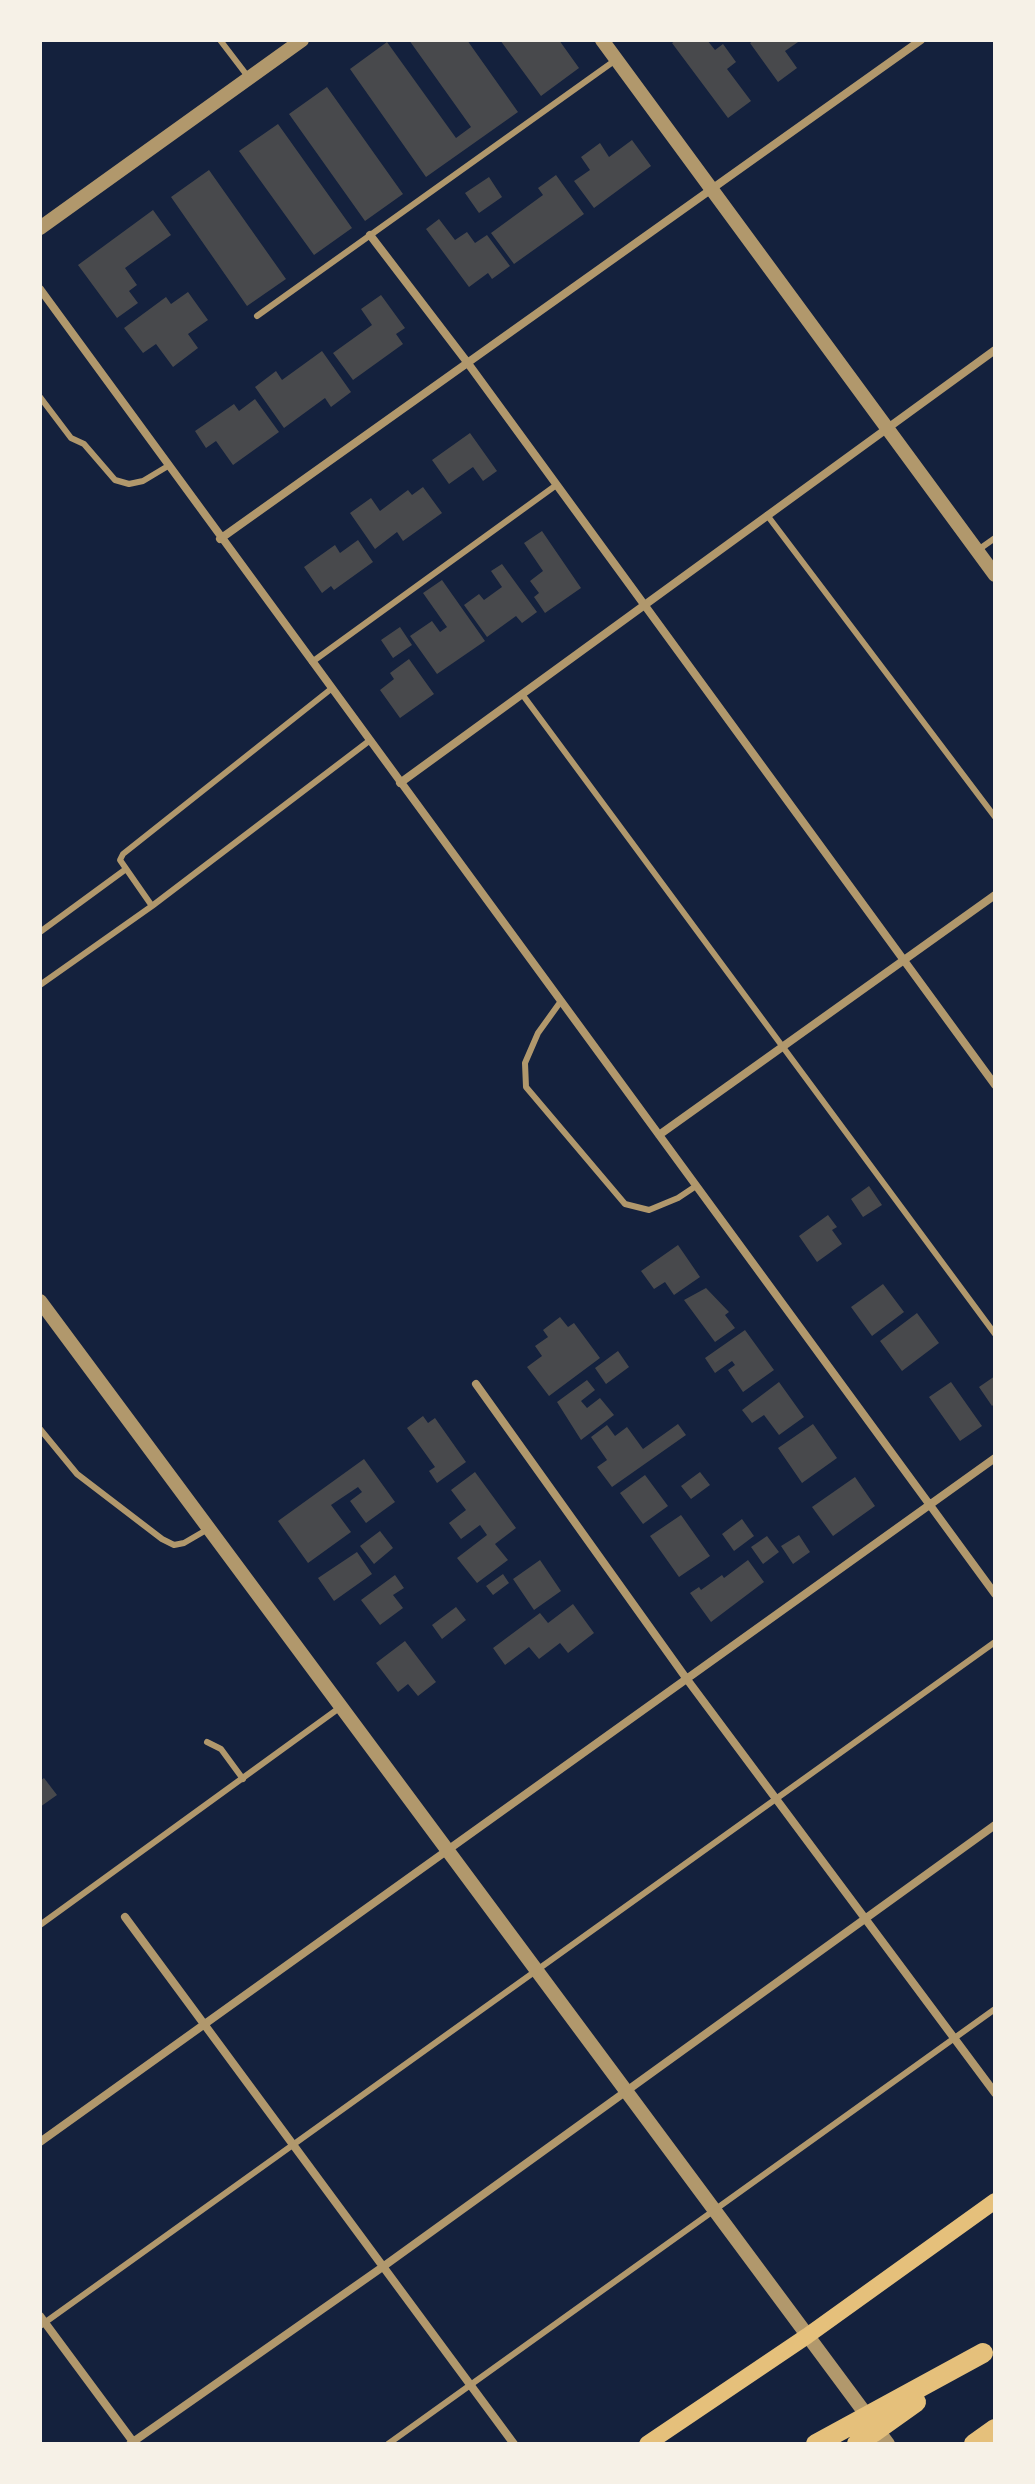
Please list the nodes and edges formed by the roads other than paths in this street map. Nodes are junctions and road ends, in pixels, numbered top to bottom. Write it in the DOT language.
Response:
graph roads {
  1 [pos="220,40"];
  2 [pos="302,40"];
  3 [pos="602,40"];
  4 [pos="921,40"];
  5 [pos="617,59"];
  6 [pos="249,78"];
  7 [pos="713,186"];
  8 [pos="40,228"];
  9 [pos="370,235"];
  10 [pos="40,289"];
  11 [pos="257,316"];
  12 [pos="995,350"];
  13 [pos="467,362"];
  14 [pos="40,397"];
  15 [pos="886,427"];
  16 [pos="168,466"];
  17 [pos="555,486"];
  18 [pos="767,515"];
  19 [pos="995,538"];
  20 [pos="220,539"];
  21 [pos="977,551"];
  22 [pos="995,575"];
  23 [pos="644,606"];
  24 [pos="312,662"];
  25 [pos="331,689"];
  26 [pos="522,694"];
  27 [pos="369,741"];
  28 [pos="400,783"];
  29 [pos="995,817"];
  30 [pos="126,869"];
  31 [pos="995,895"];
  32 [pos="152,906"];
  33 [pos="40,932"];
  34 [pos="904,961"];
  35 [pos="41,981"];
  36 [pos="561,1001"];
  37 [pos="783,1047"];
  38 [pos="995,1085"];
  39 [pos="659,1135"];
  40 [pos="696,1186"];
  41 [pos="40,1301"];
  42 [pos="995,1334"];
  43 [pos="476,1384"];
  44 [pos="40,1429"];
  45 [pos="995,1458"];
  46 [pos="928,1506"];
  47 [pos="209,1529"];
  48 [pos="995,1594"];
  49 [pos="995,1642"];
  50 [pos="686,1678"];
  51 [pos="342,1706"];
  52 [pos="207,1742"];
  53 [pos="243,1779"];
  54 [pos="776,1798"];
  55 [pos="995,1825"];
  56 [pos="446,1849"];
  57 [pos="125,1917"];
  58 [pos="864,1921"];
  59 [pos="40,1925"];
  60 [pos="535,1970"];
  61 [pos="995,2009"];
  62 [pos="202,2026"];
  63 [pos="954,2038"];
  64 [pos="624,2091"];
  65 [pos="995,2093"];
  66 [pos="40,2142"];
  67 [pos="293,2146"];
  68 [pos="995,2201"];
  69 [pos="715,2211"];
  70 [pos="384,2266"];
  71 [pos="42,2321"];
  72 [pos="807,2336"];
  73 [pos="989,2349"];
  74 [pos="471,2384"];
  75 [pos="995,2429"];
  76 [pos="132,2443"];
  77 [pos="388,2444"];
  78 [pos="514,2444"];
  79 [pos="647,2444"];
  80 [pos="816,2444"];
  81 [pos="857,2444"];
  82 [pos="888,2444"];
  83 [pos="974,2444"];
  1 -- 6 [label="lane"];
  2 -- 6 [label="street"];
  3 -- 5 [label="street"];
  4 -- 7 [label="street"];
  5 -- 7 [label="street"];
  5 -- 9 [label="lane"];
  6 -- 8 [label="street"];
  7 -- 13 [label="street"];
  7 -- 15 [label="street"];
  9 -- 11 [label="lane"];
  9 -- 13 [label="street"];
  10 -- 16 [label="street"];
  12 -- 15 [label="street"];
  13 -- 17 [label="street"];
  13 -- 20 [label="street"];
  14 -- 16 [label="lane"];
  15 -- 18 [label="street"];
  15 -- 21 [label="street"];
  16 -- 20 [label="street"];
  17 -- 23 [label="street"];
  17 -- 24 [label="lane"];
  18 -- 23 [label="street"];
  18 -- 29 [label="lane"];
  19 -- 21 [label="lane"];
  20 -- 24 [label="street"];
  21 -- 22 [label="street"];
  23 -- 26 [label="street"];
  23 -- 34 [label="street"];
  24 -- 25 [label="street"];
  25 -- 27 [label="street"];
  25 -- 30 [label="lane"];
  26 -- 28 [label="street"];
  26 -- 37 [label="lane"];
  27 -- 28 [label="street"];
  27 -- 32 [label="lane"];
  28 -- 36 [label="street"];
  30 -- 32 [label="lane"];
  30 -- 33 [label="lane"];
  31 -- 34 [label="street"];
  32 -- 35 [label="lane"];
  34 -- 37 [label="street"];
  34 -- 38 [label="street"];
  36 -- 39 [label="street"];
  36 -- 40 [label="lane"];
  37 -- 39 [label="street"];
  37 -- 42 [label="lane"];
  39 -- 40 [label="street"];
  40 -- 46 [label="street"];
  41 -- 47 [label="street"];
  43 -- 50 [label="street"];
  44 -- 47 [label="lane"];
  45 -- 46 [label="street"];
  46 -- 48 [label="street"];
  46 -- 50 [label="street"];
  47 -- 51 [label="street"];
  49 -- 54 [label="lane"];
  50 -- 54 [label="street"];
  50 -- 56 [label="street"];
  51 -- 53 [label="lane"];
  51 -- 56 [label="street"];
  52 -- 53 [label="lane"];
  53 -- 59 [label="lane"];
  54 -- 58 [label="street"];
  54 -- 60 [label="lane"];
  55 -- 58 [label="street"];
  56 -- 60 [label="street"];
  56 -- 62 [label="street"];
  57 -- 62 [label="street"];
  58 -- 63 [label="street"];
  58 -- 64 [label="street"];
  60 -- 64 [label="street"];
  60 -- 67 [label="lane"];
  61 -- 63 [label="lane"];
  62 -- 66 [label="street"];
  62 -- 67 [label="street"];
  63 -- 65 [label="street"];
  63 -- 69 [label="lane"];
  64 -- 69 [label="street"];
  64 -- 70 [label="street"];
  67 -- 70 [label="street"];
  67 -- 71 [label="lane"];
  68 -- 72 [label="main road"];
  69 -- 72 [label="street"];
  69 -- 74 [label="lane"];
  70 -- 74 [label="street"];
  70 -- 76 [label="street"];
  71 -- 76 [label="street"];
  72 -- 79 [label="main road"];
  72 -- 82 [label="street"];
  73 -- 80 [label="highway"];
  73 -- 81 [label="highway"];
  74 -- 77 [label="lane"];
  74 -- 78 [label="street"];
  75 -- 83 [label="highway"];
}
